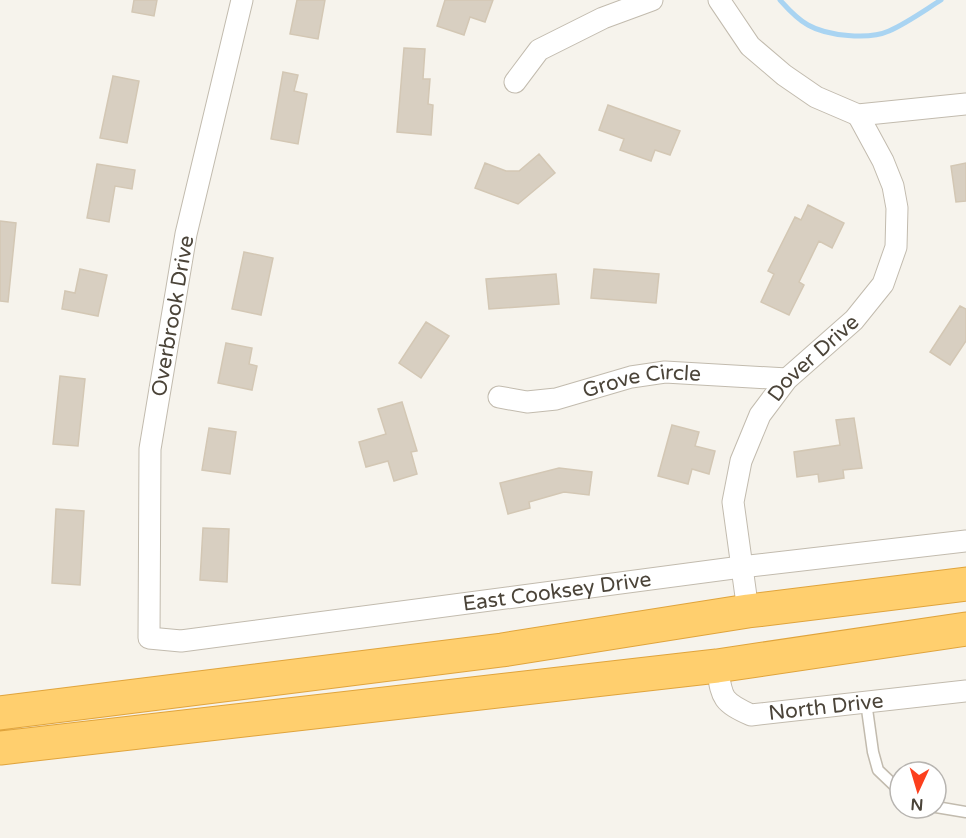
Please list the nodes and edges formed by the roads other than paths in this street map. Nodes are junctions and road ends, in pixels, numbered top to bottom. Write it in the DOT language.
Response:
graph roads {
  1 [pos="242,0"];
  2 [pos="652,0"];
  3 [pos="719,0"];
  4 [pos="515,82"];
  5 [pos="966,104"];
  6 [pos="858,115"];
  7 [pos="787,379"];
  8 [pos="498,397"];
  9 [pos="966,541"];
  10 [pos="741,567"];
  11 [pos="966,584"];
  12 [pos="748,611"];
  13 [pos="966,629"];
  14 [pos="149,638"];
  15 [pos="717,666"];
  16 [pos="966,691"];
  17 [pos="866,702"];
  18 [pos="0,713"];
  19 [pos="0,748"];
  20 [pos="888,780"];
  21 [pos="948,809"];
  22 [pos="966,812"];
  1 -- 14 [label="street, Overbrook Drive"];
  2 -- 4 [label="street"];
  3 -- 6 [label="street"];
  5 -- 6 [label="street"];
  6 -- 7 [label="street, Dover Drive"];
  7 -- 8 [label="street, Grove Circle"];
  7 -- 10 [label="street, Dover Drive"];
  9 -- 10 [label="street, East Cooksey Drive"];
  10 -- 12 [label="street, Dover Drive"];
  10 -- 14 [label="street, East Cooksey Drive"];
  11 -- 12 [label="highway"];
  12 -- 18 [label="highway"];
  13 -- 15 [label="highway"];
  15 -- 17 [label="street, North Drive"];
  15 -- 19 [label="highway"];
  16 -- 17 [label="street, North Drive"];
  17 -- 20 [label="lane"];
  21 -- 22 [label="lane"];
}
